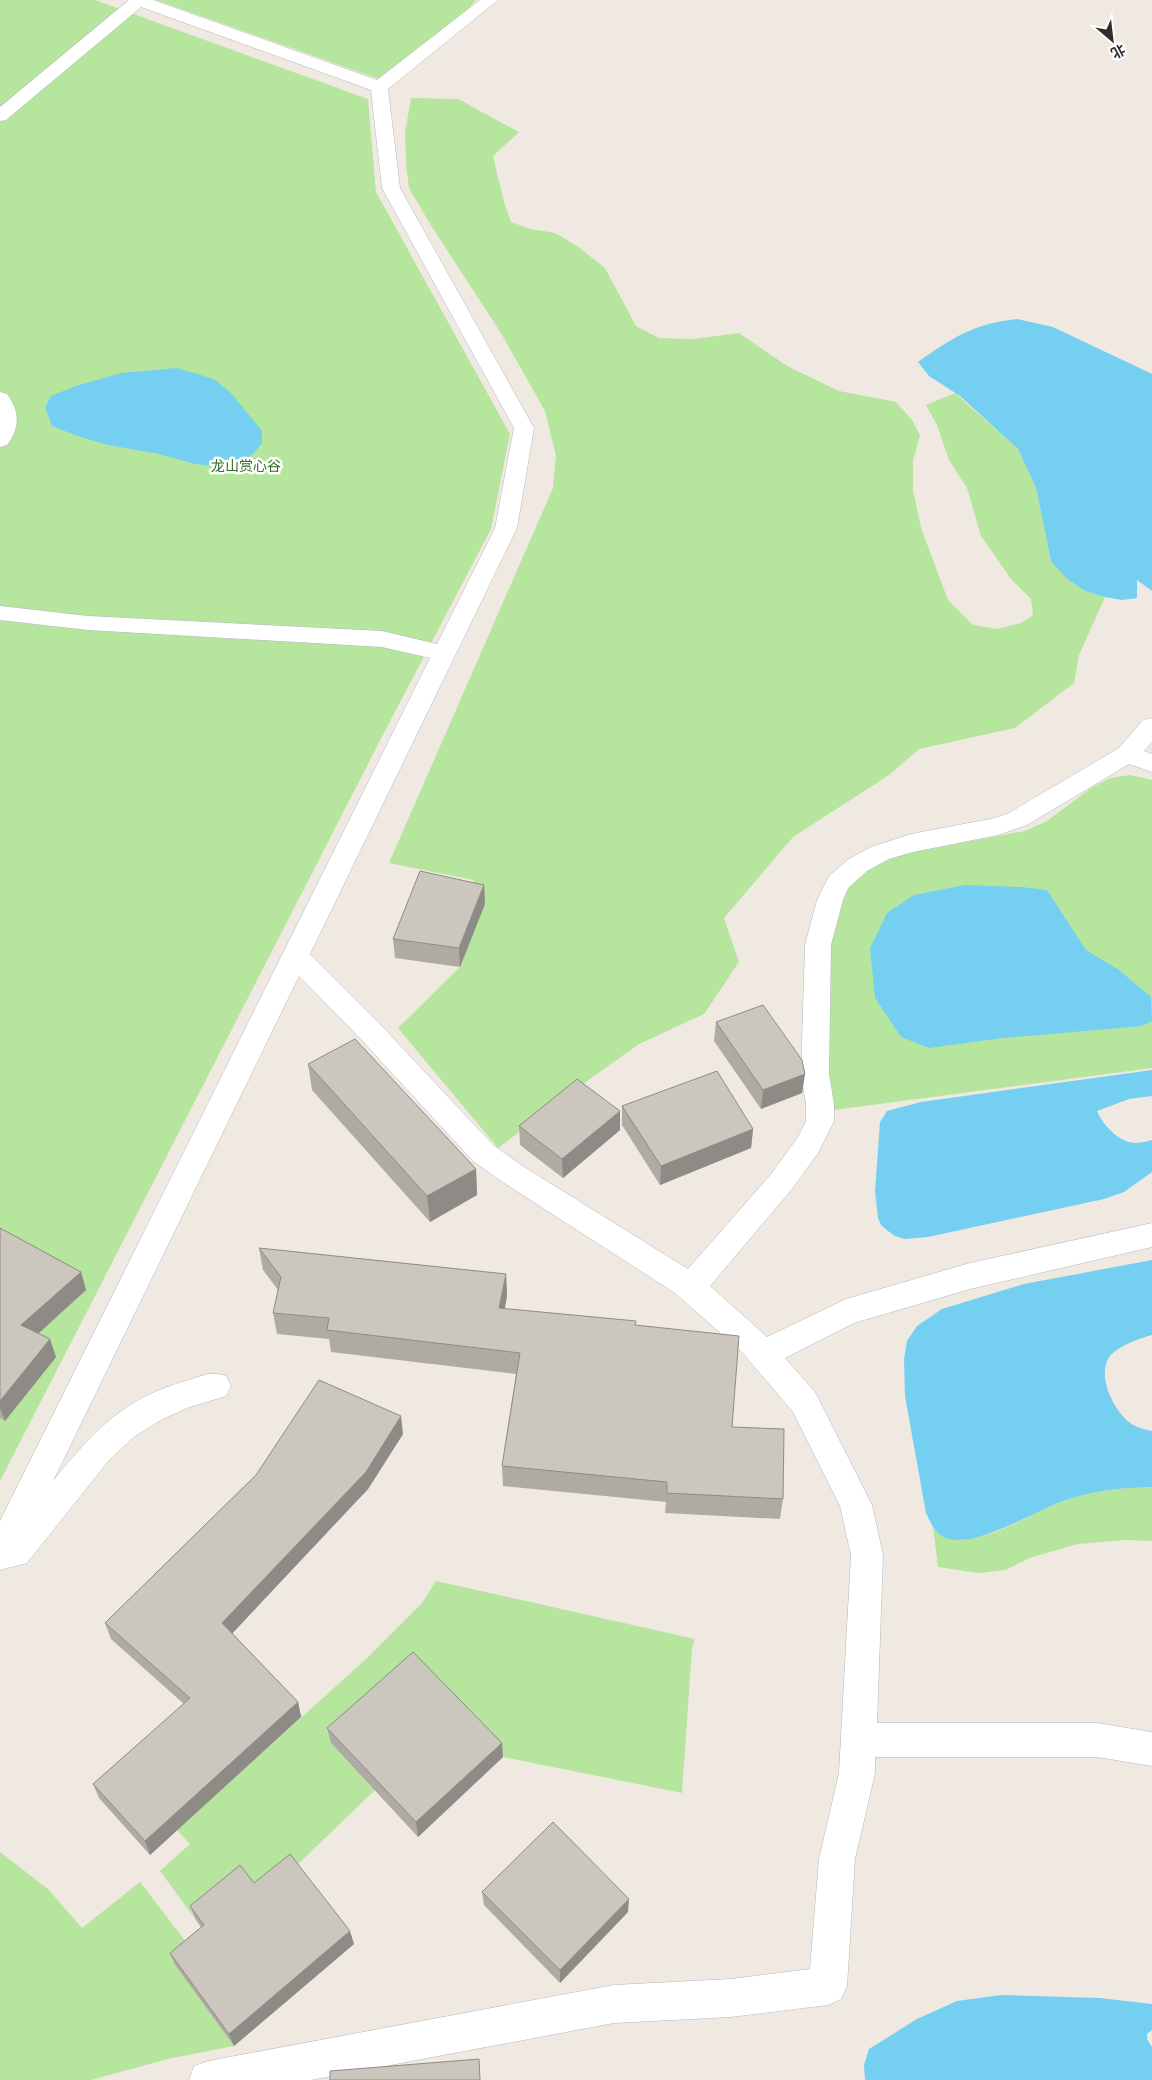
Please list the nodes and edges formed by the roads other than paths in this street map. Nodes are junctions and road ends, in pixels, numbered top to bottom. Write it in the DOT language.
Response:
graph roads {
  1 [pos="138,0"];
  2 [pos="490,0"];
  3 [pos="379,87"];
  4 [pos="1,114"];
  5 [pos="0,398"];
  6 [pos="0,441"];
  7 [pos="0,613"];
  8 [pos="445,654"];
  9 [pos="1152,726"];
  10 [pos="1140,759"];
  11 [pos="296,956"];
  12 [pos="1152,1235"];
  13 [pos="691,1287"];
  14 [pos="763,1354"];
  15 [pos="215,1386"];
  16 [pos="0,1556"];
  17 [pos="0,1571"];
  18 [pos="858,1740"];
  19 [pos="1152,1749"];
  20 [pos="208,2080"];
  1 -- 3 [label="street"];
  1 -- 4 [label="street"];
  2 -- 3 [label="street"];
  3 -- 8 [label="street"];
  5 -- 6 [label="street"];
  7 -- 8 [label="street"];
  8 -- 11 [label="street"];
  9 -- 10 [label="street"];
  10 -- 13 [label="street"];
  11 -- 13 [label="street"];
  11 -- 16 [label="street"];
  12 -- 14 [label="street"];
  13 -- 14 [label="street"];
  14 -- 18 [label="street"];
  15 -- 17 [label="street"];
  18 -- 19 [label="street"];
  18 -- 20 [label="street"];
}
